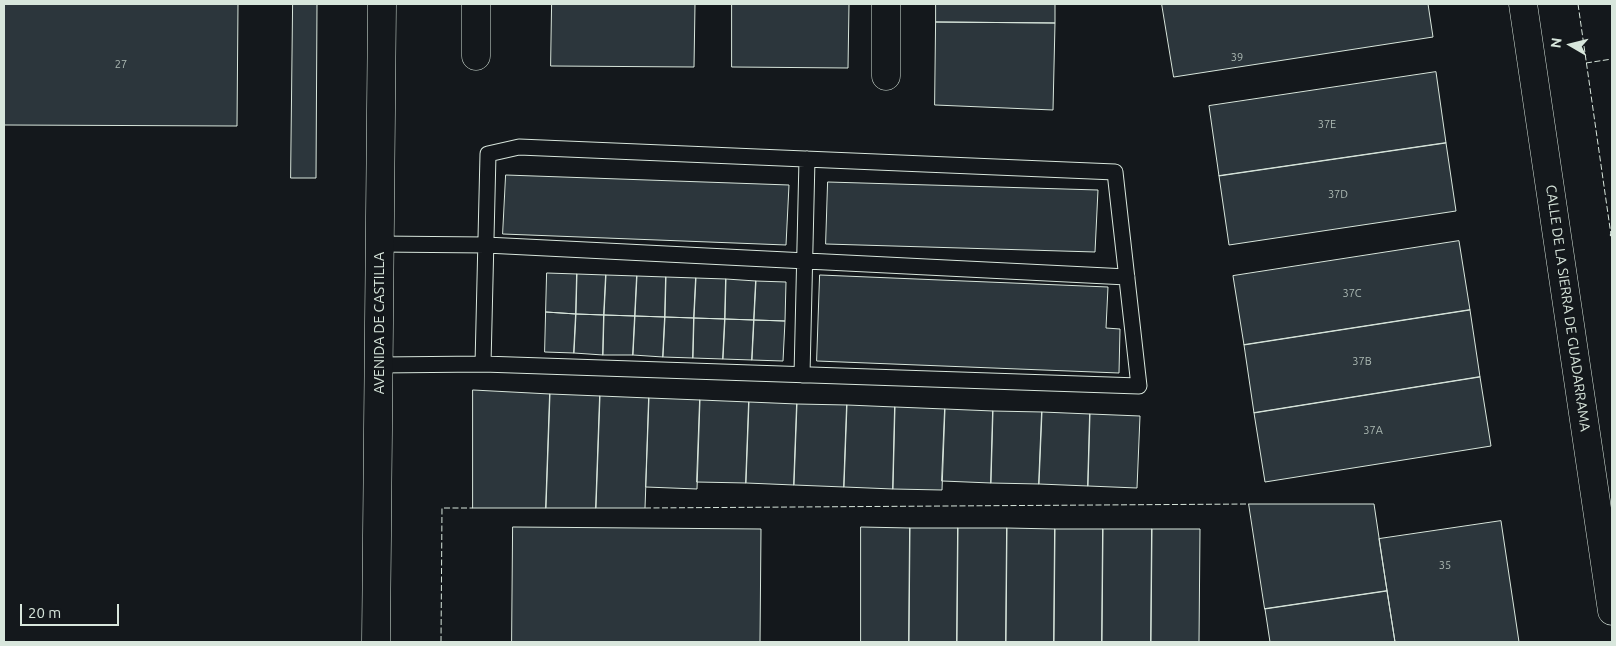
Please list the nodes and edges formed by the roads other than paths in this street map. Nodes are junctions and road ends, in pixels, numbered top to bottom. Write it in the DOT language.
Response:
graph roads {
  1 [pos="382,4"];
  2 [pos="476,4"];
  3 [pos="886,4"];
  4 [pos="1524,4"];
  5 [pos="476,56"];
  6 [pos="886,76"];
  7 [pos="807,159"];
  8 [pos="379,244"];
  9 [pos="486,245"];
  10 [pos="805,262"];
  11 [pos="1127,277"];
  12 [pos="483,364"];
  13 [pos="380,365"];
  14 [pos="802,375"];
  15 [pos="1612,612"];
  16 [pos="376,642"];
  1 -- 8 [label="street, AVENIDA DE CASTILLA"];
  2 -- 5 [label="street"];
  3 -- 6 [label="street"];
  4 -- 15 [label="street, CALLE DE LA SIERRA DE GUADARRAMA"];
  7 -- 9 [label="lane"];
  7 -- 10 [label="lane"];
  7 -- 11 [label="lane"];
  8 -- 9 [label="lane"];
  8 -- 13 [label="street, AVENIDA DE CASTILLA"];
  9 -- 10 [label="lane"];
  9 -- 12 [label="lane"];
  10 -- 11 [label="lane"];
  10 -- 14 [label="lane"];
  11 -- 14 [label="lane"];
  12 -- 13 [label="lane"];
  12 -- 14 [label="lane"];
  13 -- 16 [label="street, AVENIDA DE CASTILLA"];
}
